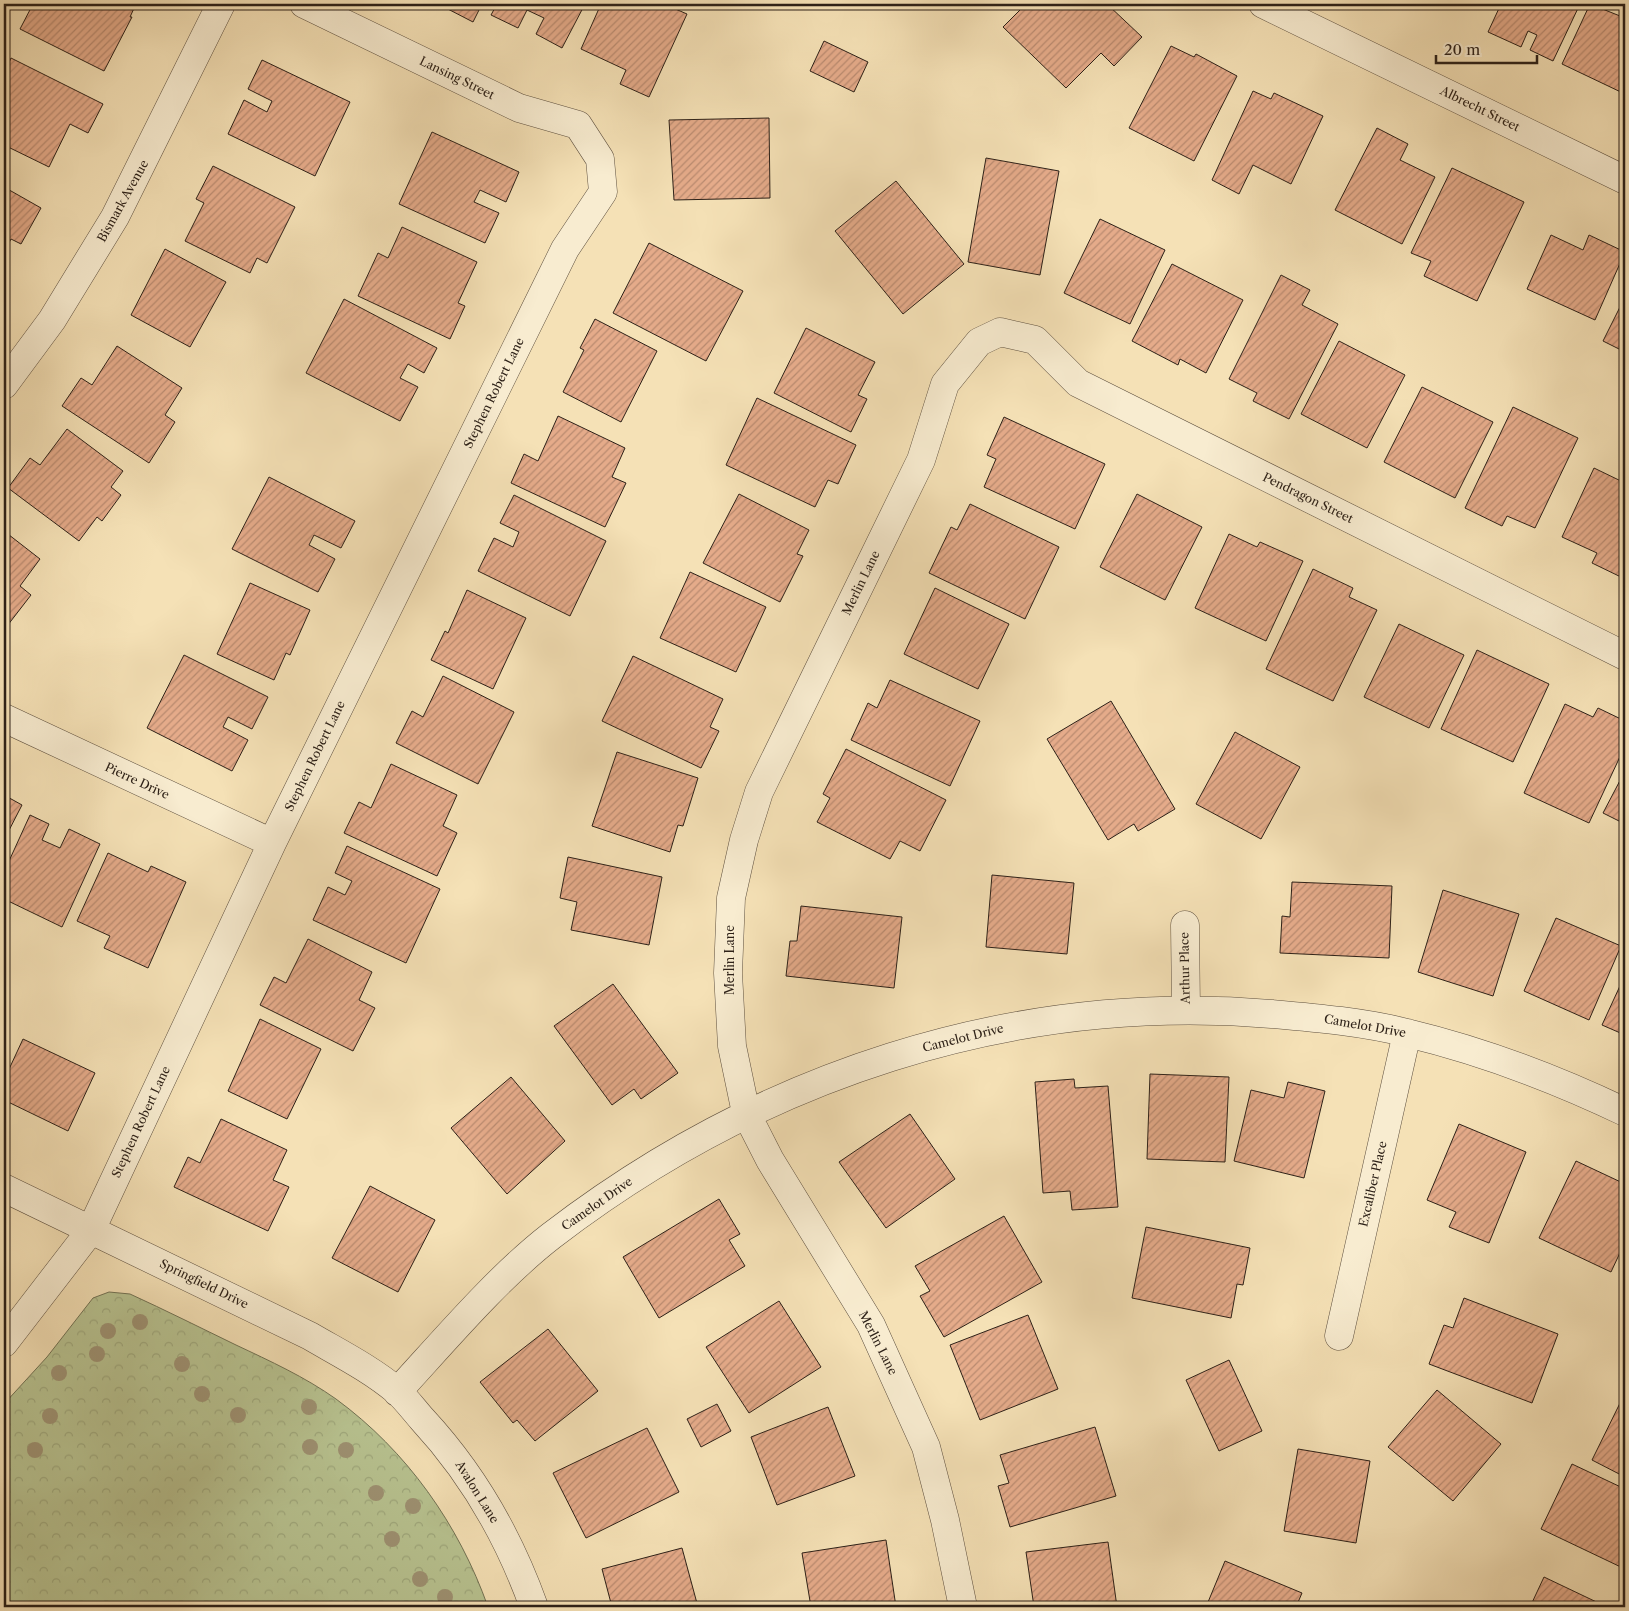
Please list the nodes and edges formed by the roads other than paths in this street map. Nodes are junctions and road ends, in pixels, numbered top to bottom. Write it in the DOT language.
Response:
graph roads {
  1 [pos="221,4"];
  2 [pos="304,4"];
  3 [pos="1263,4"];
  4 [pos="600,159"];
  5 [pos="1625,180"];
  6 [pos="1000,332"];
  7 [pos="4,385"];
  8 [pos="1625,656"];
  9 [pos="4,718"];
  10 [pos="272,843"];
  11 [pos="1185,925"];
  12 [pos="1186,1010"];
  13 [pos="1407,1033"];
  14 [pos="1625,1112"];
  15 [pos="746,1114"];
  16 [pos="4,1188"];
  17 [pos="91,1230"];
  18 [pos="1339,1336"];
  19 [pos="4,1343"];
  20 [pos="397,1392"];
  21 [pos="534,1607"];
  22 [pos="963,1607"];
  1 -- 7 [label="street, Bismark Avenue"];
  2 -- 4 [label="street, Lansing Street"];
  3 -- 5 [label="street, Albrecht Street"];
  4 -- 10 [label="street, Stephen Robert Lane"];
  6 -- 8 [label="street, Pendragon Street"];
  6 -- 15 [label="street, Merlin Lane"];
  9 -- 10 [label="street, Pierre Drive"];
  10 -- 17 [label="street, Stephen Robert Lane"];
  11 -- 12 [label="street, Arthur Place"];
  12 -- 13 [label="street, Camelot Drive"];
  12 -- 15 [label="street, Camelot Drive"];
  13 -- 14 [label="street, Camelot Drive"];
  13 -- 18 [label="street, Excaliber Place"];
  15 -- 20 [label="street, Camelot Drive"];
  15 -- 22 [label="street, Merlin Lane"];
  16 -- 17 [label="street, Springfield Drive"];
  17 -- 19 [label="street, Stephen Robert Lane"];
  17 -- 20 [label="street, Springfield Drive"];
  20 -- 21 [label="street, Avalon Lane"];
}
